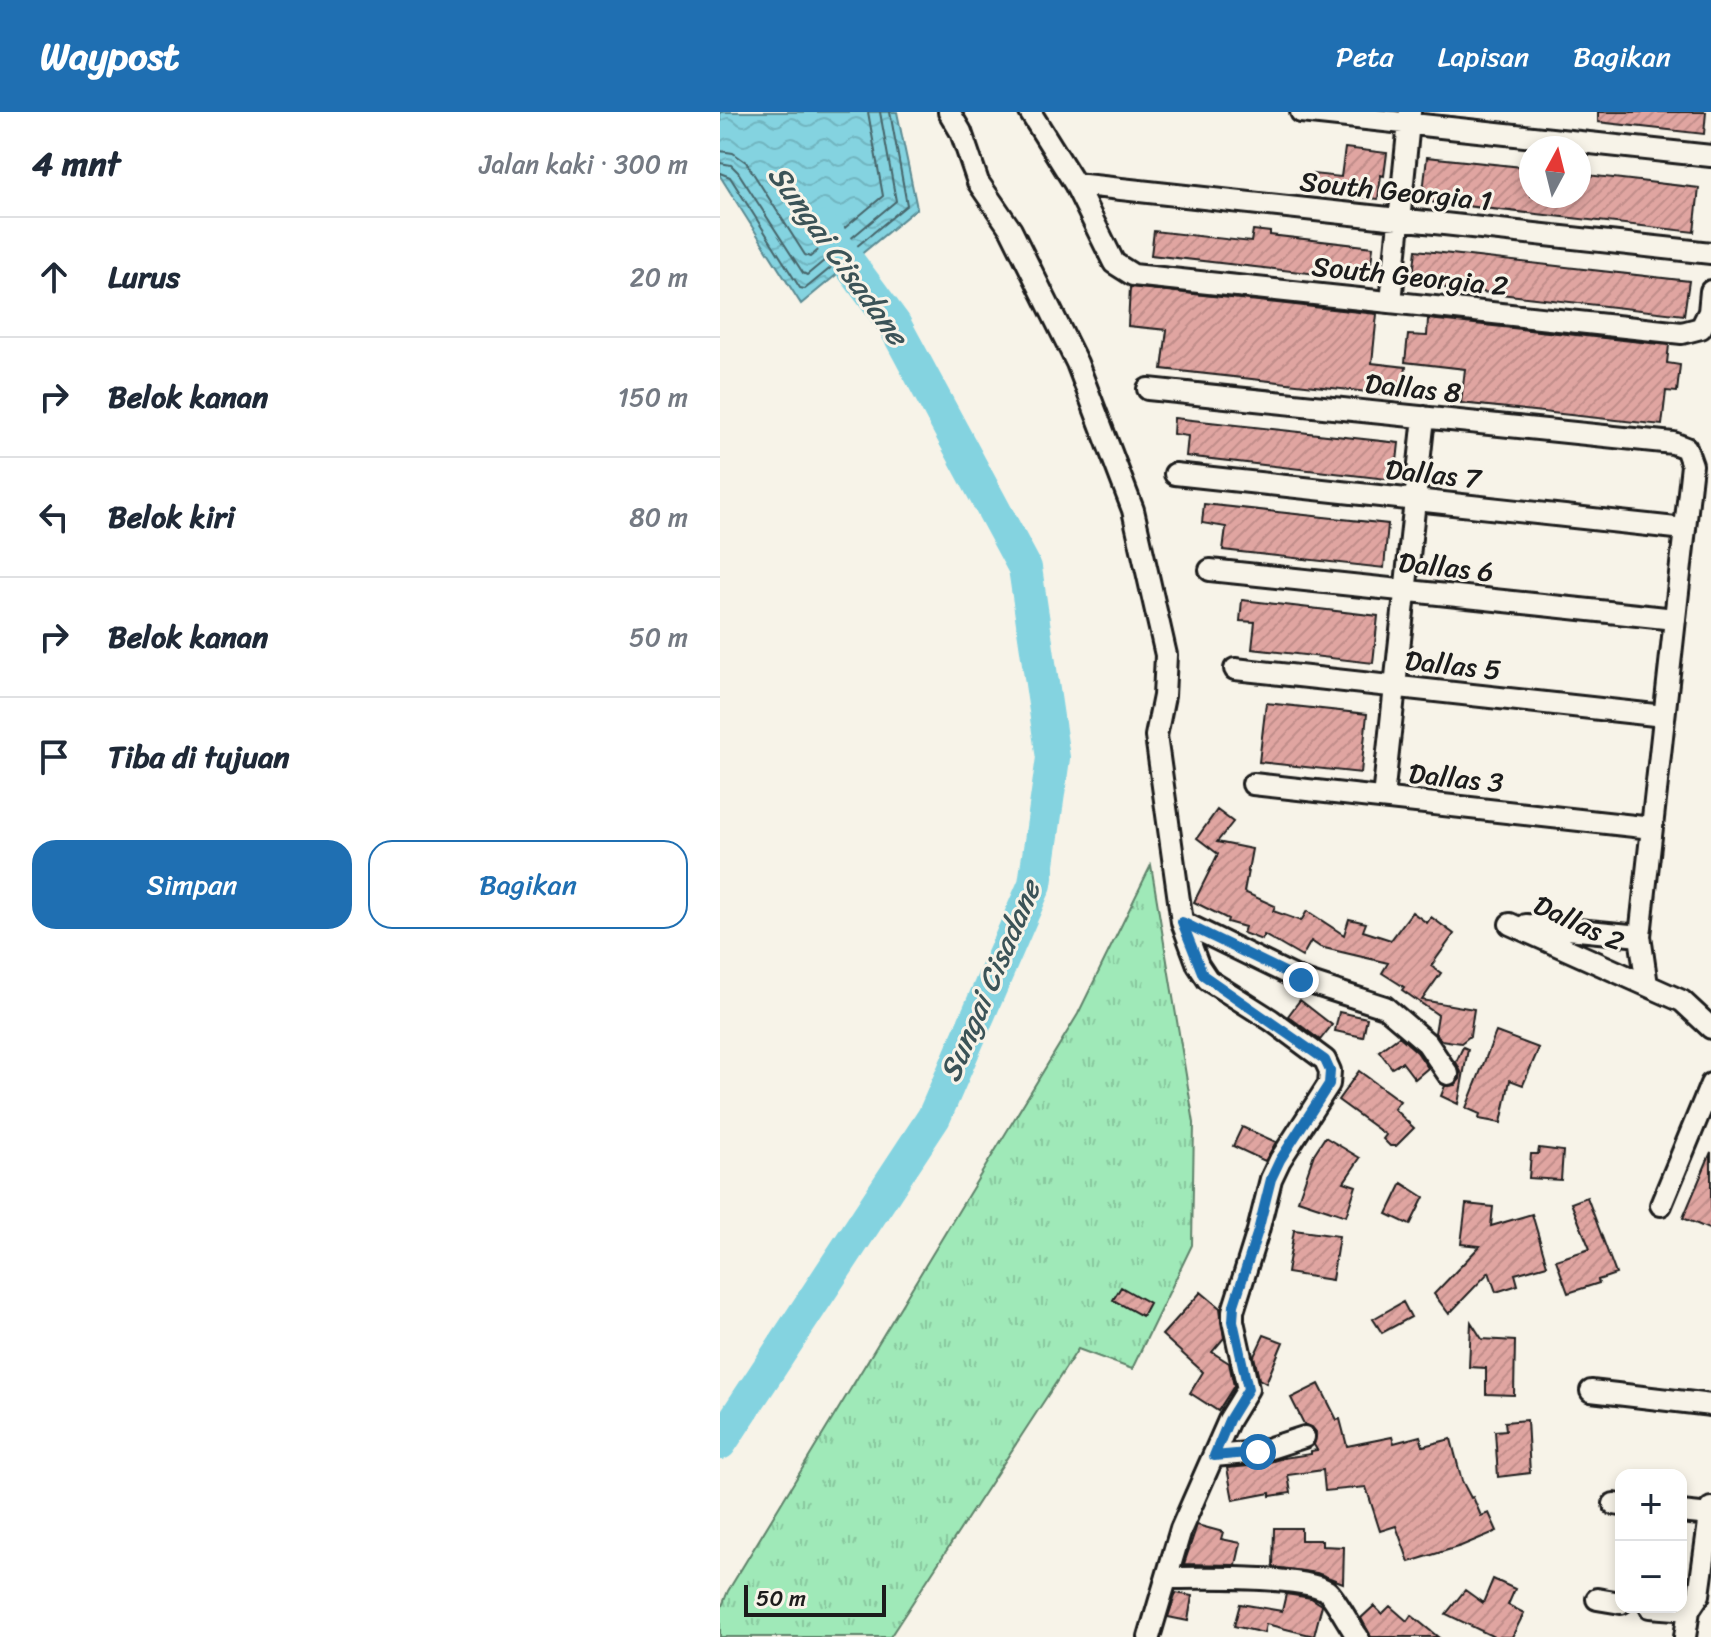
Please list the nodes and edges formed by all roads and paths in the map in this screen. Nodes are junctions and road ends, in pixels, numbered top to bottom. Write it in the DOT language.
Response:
graph roads {
  1 [pos="949,112"];
  2 [pos="1030,112"];
  3 [pos="1301,112"];
  4 [pos="1410,118"];
  5 [pos="1711,156"];
  6 [pos="1075,184"];
  7 [pos="1399,220"];
  8 [pos="1711,253"];
  9 [pos="1711,291"];
  10 [pos="1391,302"];
  11 [pos="1148,389"];
  12 [pos="1424,417"];
  13 [pos="1175,474"];
  14 [pos="1415,500"];
  15 [pos="1685,529"];
  16 [pos="1210,570"];
  17 [pos="1406,591"];
  18 [pos="1675,619"];
  19 [pos="1235,669"];
  20 [pos="1395,686"];
  21 [pos="1664,716"];
  22 [pos="1253,784"];
  23 [pos="1383,798"];
  24 [pos="1652,828"];
  25 [pos="1182,922"];
  26 [pos="1640,936"];
  27 [pos="1647,985"];
  28 [pos="1711,1028"];
  29 [pos="1448,1074"];
  30 [pos="1711,1084"];
  31 [pos="1661,1205"];
  32 [pos="1591,1391"];
  33 [pos="1711,1405"];
  34 [pos="1304,1437"];
  35 [pos="1214,1456"];
  36 [pos="1710,1511"];
  37 [pos="1687,1512"];
  38 [pos="1167,1578"];
  39 [pos="1597,1599"];
  40 [pos="1615,1602"];
  41 [pos="1687,1606"];
  42 [pos="1682,1613"];
  43 [pos="1149,1637"];
  44 [pos="1358,1637"];
  45 [pos="1685,1637"];
  1 -- 25 [label="street"];
  2 -- 6 [label="street"];
  3 -- 4 [label="street"];
  4 -- 5 [label="street"];
  4 -- 7 [label="street"];
  6 -- 7 [label="street, South Georgia 1"];
  6 -- 10 [label="street, South Georgia 2"];
  7 -- 8 [label="street, South Georgia 1"];
  7 -- 10 [label="street"];
  9 -- 10 [label="street, South Georgia 2"];
  11 -- 12 [label="street, Dallas 8"];
  12 -- 14 [label="street"];
  12 -- 15 [label="street, Dallas 8"];
  13 -- 14 [label="street, Dallas 7"];
  14 -- 15 [label="street, Dallas 7"];
  14 -- 17 [label="street"];
  15 -- 18 [label="street"];
  16 -- 17 [label="street, Dallas 6"];
  17 -- 18 [label="street, Dallas 6"];
  17 -- 20 [label="street"];
  18 -- 21 [label="street"];
  19 -- 20 [label="street, Dallas 5"];
  20 -- 21 [label="street, Dallas 5"];
  20 -- 23 [label="street"];
  21 -- 24 [label="street"];
  22 -- 23 [label="street, Dallas 3"];
  23 -- 24 [label="street, Dallas 3"];
  24 -- 26 [label="street"];
  25 -- 29 [label="street"];
  25 -- 35 [label="street"];
  26 -- 27 [label="street"];
  26 -- 27 [label="street, Dallas 2"];
  27 -- 28 [label="street"];
  30 -- 31 [label="street"];
  32 -- 33 [label="street"];
  34 -- 35 [label="street"];
  35 -- 38 [label="street"];
  36 -- 37 [label="street"];
  36 -- 41 [label="street"];
  38 -- 43 [label="street"];
  38 -- 44 [label="street"];
  39 -- 40 [label="street"];
  42 -- 45 [label="street"];
}
